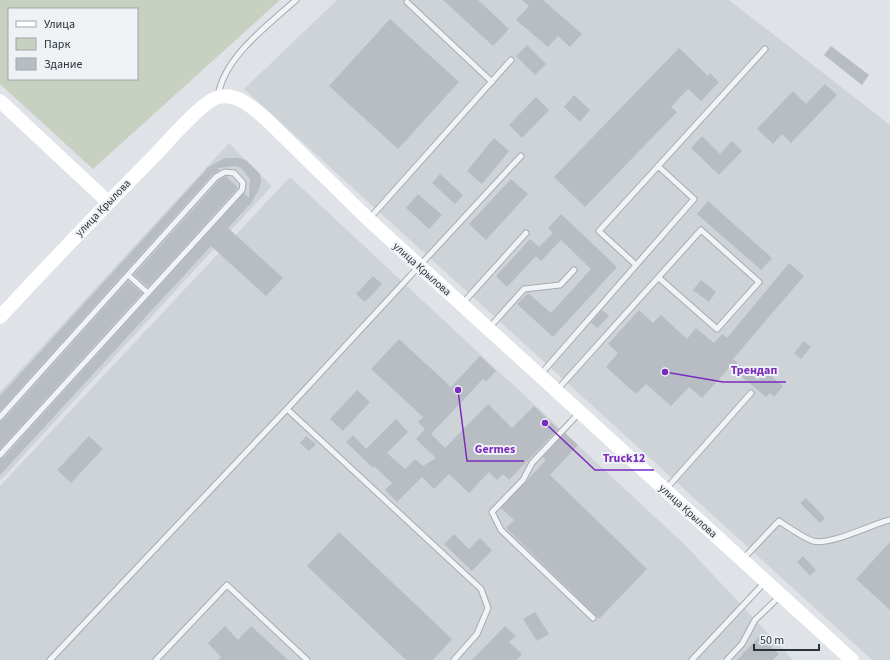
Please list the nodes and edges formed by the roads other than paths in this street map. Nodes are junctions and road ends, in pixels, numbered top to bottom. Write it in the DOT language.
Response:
graph roads {
  1 [pos="296,0"];
  2 [pos="407,2"];
  3 [pos="766,49"];
  4 [pos="511,60"];
  5 [pos="492,82"];
  6 [pos="217,97"];
  7 [pos="0,101"];
  8 [pos="521,156"];
  9 [pos="658,166"];
  10 [pos="108,202"];
  11 [pos="369,220"];
  12 [pos="526,233"];
  13 [pos="636,265"];
  14 [pos="420,266"];
  15 [pos="574,270"];
  16 [pos="128,275"];
  17 [pos="659,278"];
  18 [pos="148,293"];
  19 [pos="462,305"];
  20 [pos="0,317"];
  21 [pos="488,329"];
  22 [pos="540,376"];
  23 [pos="557,391"];
  24 [pos="751,393"];
  25 [pos="287,409"];
  26 [pos="580,412"];
  27 [pos="0,417"];
  28 [pos="0,455"];
  29 [pos="665,490"];
  30 [pos="890,520"];
  31 [pos="742,560"];
  32 [pos="766,581"];
  33 [pos="781,595"];
  34 [pos="593,618"];
  35 [pos="50,660"];
  36 [pos="156,660"];
  37 [pos="307,660"];
  38 [pos="454,660"];
  39 [pos="692,660"];
  40 [pos="727,660"];
  41 [pos="852,660"];
  1 -- 6 [label="lane"];
  2 -- 5 [label="lane"];
  3 -- 9 [label="lane"];
  4 -- 5 [label="lane"];
  5 -- 11 [label="lane"];
  6 -- 10 [label="street, улица Крылова"];
  6 -- 11 [label="street, улица Крылова"];
  7 -- 10 [label="street"];
  8 -- 14 [label="lane"];
  9 -- 13 [label="lane"];
  9 -- 13 [label="lane"];
  10 -- 20 [label="street, улица Крылова"];
  11 -- 14 [label="street, улица Крылова"];
  12 -- 19 [label="lane"];
  13 -- 22 [label="lane"];
  14 -- 19 [label="street, улица Крылова"];
  14 -- 25 [label="lane"];
  15 -- 21 [label="lane"];
  16 -- 18 [label="lane"];
  16 -- 18 [label="lane"];
  16 -- 27 [label="lane"];
  17 -- 17 [label="lane"];
  17 -- 23 [label="lane"];
  18 -- 28 [label="lane"];
  19 -- 21 [label="street, улица Крылова"];
  21 -- 22 [label="street, улица Крылова"];
  22 -- 23 [label="street, улица Крылова"];
  23 -- 26 [label="street, улица Крылова"];
  24 -- 29 [label="lane"];
  25 -- 35 [label="lane"];
  25 -- 38 [label="lane"];
  26 -- 29 [label="street, улица Крылова"];
  26 -- 34 [label="lane"];
  29 -- 31 [label="street, улица Крылова"];
  30 -- 31 [label="lane"];
  31 -- 32 [label="street, улица Крылова"];
  32 -- 33 [label="street, улица Крылова"];
  32 -- 39 [label="lane"];
  33 -- 40 [label="lane"];
  33 -- 41 [label="street, улица Крылова"];
  36 -- 37 [label="lane"];
}
